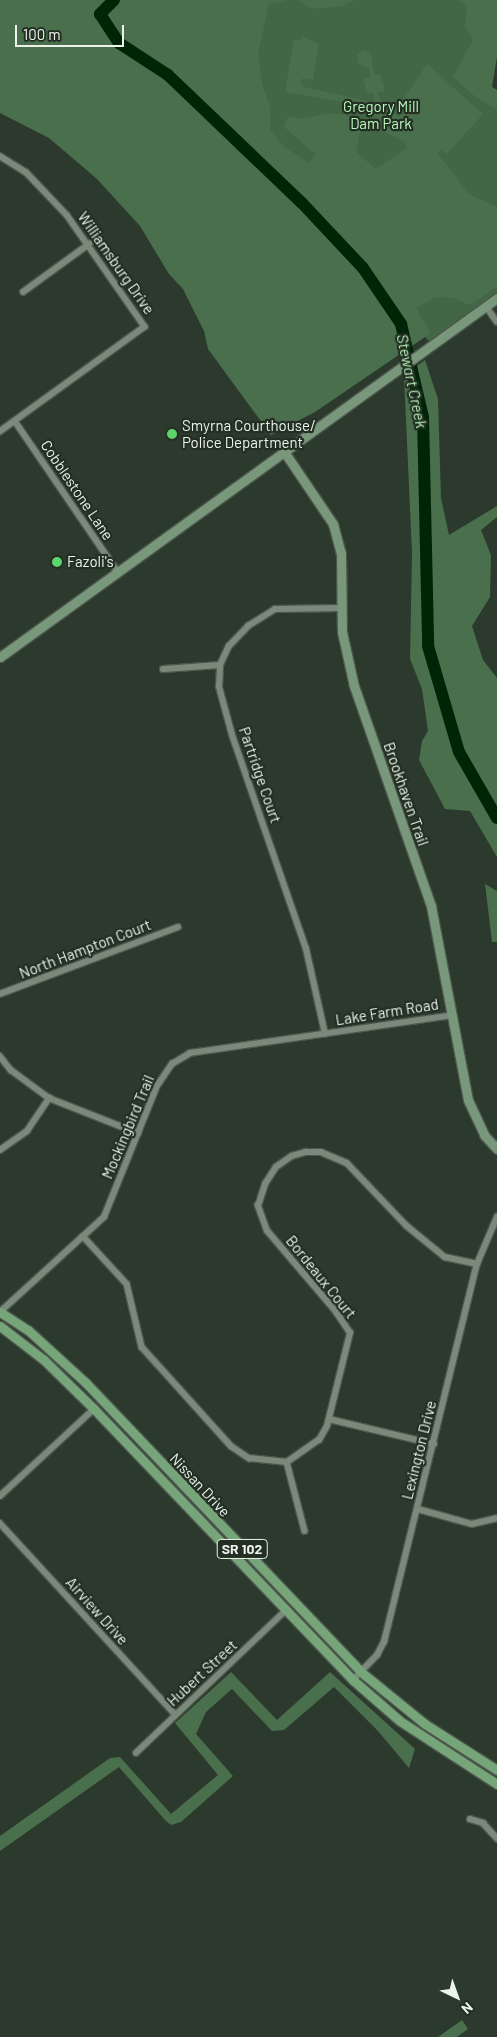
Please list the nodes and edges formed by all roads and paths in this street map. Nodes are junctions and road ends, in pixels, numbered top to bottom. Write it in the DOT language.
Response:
graph roads {
  1 [pos="0,156"];
  2 [pos="89,244"];
  3 [pos="23,292"];
  4 [pos="497,298"];
  5 [pos="486,306"];
  6 [pos="497,322"];
  7 [pos="15,421"];
  8 [pos="0,432"];
  9 [pos="285,453"];
  10 [pos="118,572"];
  11 [pos="342,608"];
  12 [pos="0,657"];
  13 [pos="220,664"];
  14 [pos="164,670"];
  15 [pos="178,927"];
  16 [pos="0,994"];
  17 [pos="453,1015"];
  18 [pos="324,1034"];
  19 [pos="0,1056"];
  20 [pos="49,1098"];
  21 [pos="138,1133"];
  22 [pos="497,1149"];
  23 [pos="0,1150"];
  24 [pos="497,1217"];
  25 [pos="83,1236"];
  26 [pos="477,1264"];
  27 [pos="0,1312"];
  28 [pos="0,1326"];
  29 [pos="94,1410"];
  30 [pos="329,1419"];
  31 [pos="434,1444"];
  32 [pos="287,1462"];
  33 [pos="0,1496"];
  34 [pos="418,1509"];
  35 [pos="497,1518"];
  36 [pos="0,1523"];
  37 [pos="305,1531"];
  38 [pos="284,1612"];
  39 [pos="361,1672"];
  40 [pos="353,1680"];
  41 [pos="176,1715"];
  42 [pos="136,1753"];
  43 [pos="497,1770"];
  44 [pos="497,1784"];
  45 [pos="470,1819"];
  46 [pos="497,1838"];
  1 -- 2 [label="street, Williamsburg Drive"];
  2 -- 3 [label="street"];
  2 -- 7 [label="street, Williamsburg Drive"];
  4 -- 5 [label="street"];
  5 -- 6 [label="street"];
  5 -- 9 [label="street"];
  7 -- 8 [label="street, Williamsburg Drive"];
  7 -- 10 [label="street, Cobblestone Lane"];
  9 -- 10 [label="street"];
  9 -- 11 [label="street, Brookhaven Trail"];
  10 -- 12 [label="street"];
  11 -- 13 [label="street, Partridge Court"];
  11 -- 17 [label="street, Brookhaven Trail"];
  13 -- 14 [label="street"];
  13 -- 18 [label="street, Partridge Court"];
  15 -- 16 [label="street, North Hampton Court"];
  17 -- 18 [label="street, Lake Farm Road"];
  17 -- 22 [label="street, Brookhaven Trail"];
  18 -- 21 [label="street, Mockingbird Trail"];
  19 -- 20 [label="street"];
  20 -- 21 [label="street"];
  20 -- 23 [label="street"];
  21 -- 25 [label="street, Mockingbird Trail"];
  24 -- 26 [label="street, Lexington Drive"];
  25 -- 27 [label="street, Mockingbird Trail"];
  25 -- 32 [label="street"];
  26 -- 30 [label="street, Bordeaux Court"];
  26 -- 31 [label="street, Lexington Drive"];
  27 -- 39 [label="main road, Nissan Drive / SR 102"];
  28 -- 29 [label="main road, Nissan Drive / SR 102"];
  29 -- 33 [label="street"];
  29 -- 38 [label="main road, Nissan Drive / SR 102"];
  30 -- 31 [label="street"];
  30 -- 32 [label="street, Bordeaux Court"];
  31 -- 34 [label="street, Lexington Drive"];
  32 -- 37 [label="street"];
  34 -- 35 [label="street"];
  34 -- 39 [label="street, Lexington Drive"];
  36 -- 41 [label="street, Airview Drive"];
  38 -- 40 [label="main road, Nissan Drive / SR 102"];
  38 -- 41 [label="street, Hubert Street"];
  39 -- 40 [label="street, Lexington Drive"];
  39 -- 43 [label="main road, Nissan Drive / SR 102"];
  40 -- 44 [label="main road, Nissan Drive / SR 102"];
  41 -- 42 [label="street, Hubert Street"];
  45 -- 46 [label="street"];
}
